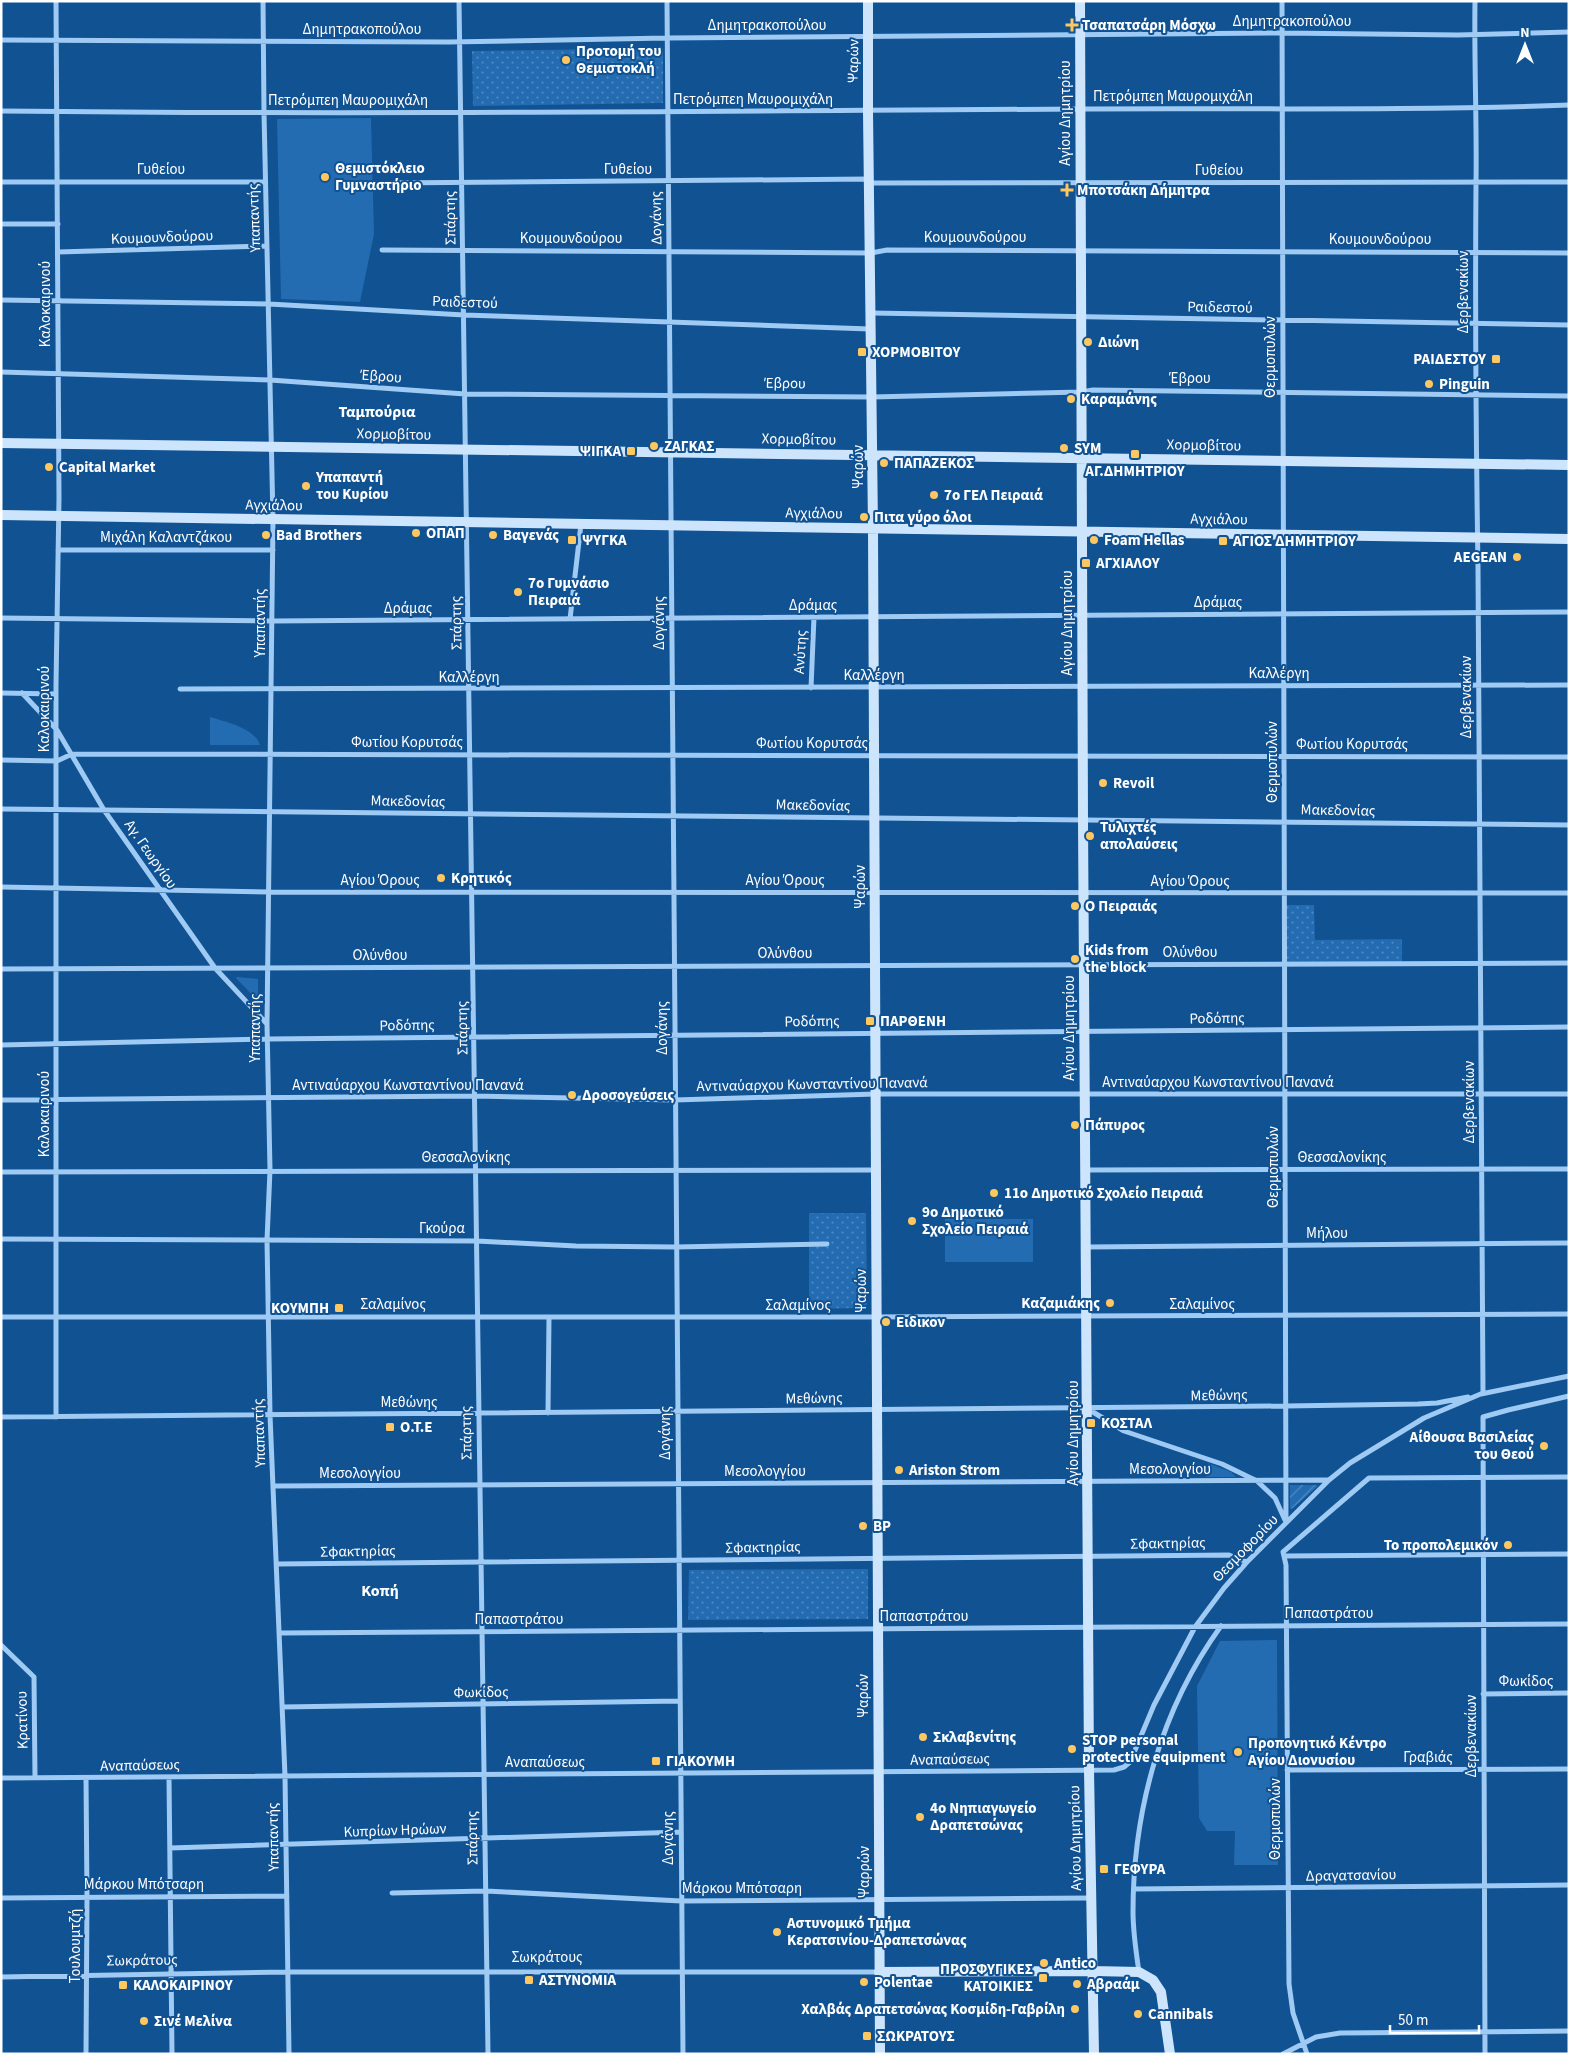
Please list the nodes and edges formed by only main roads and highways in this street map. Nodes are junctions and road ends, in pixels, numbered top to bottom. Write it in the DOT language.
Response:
graph roads {
  1 [pos="868,1"];
  2 [pos="1080,1"];
  3 [pos="1,443"];
  4 [pos="873,456"];
  5 [pos="1081,458"];
  6 [pos="1569,465"];
  7 [pos="1,516"];
  8 [pos="873,528"];
  9 [pos="1081,532"];
  10 [pos="1569,539"];
  11 [pos="878,1772"];
  12 [pos="1094,1971"];
  13 [pos="879,1972"];
  14 [pos="880,2054"];
  15 [pos="1094,2054"];
  16 [pos="1170,2054"];
  1 -- 4 [label="main road, Ψαρών"];
  2 -- 5 [label="main road, Αγίου Δημητρίου"];
  3 -- 4 [label="main road, Χορμοβίτου"];
  4 -- 5 [label="main road, Χορμοβίτου"];
  4 -- 8 [label="main road, Ψαρών"];
  5 -- 6 [label="main road, Χορμοβίτου"];
  5 -- 9 [label="main road, Αγίου Δημητρίου"];
  7 -- 8 [label="main road, Αγχιάλου"];
  8 -- 9 [label="main road, Αγχιάλου"];
  8 -- 11 [label="main road, Ψαρών"];
  9 -- 10 [label="main road, Αγχιάλου"];
  9 -- 12 [label="main road, Αγίου Δημητρίου"];
  11 -- 13 [label="main road, Ψαρρών"];
  12 -- 13 [label="main road, Σωκράτους"];
  12 -- 15 [label="main road, Αγίου Δημητρίου"];
  12 -- 16 [label="main road, Σωκράτους"];
  13 -- 14 [label="main road"];
}
